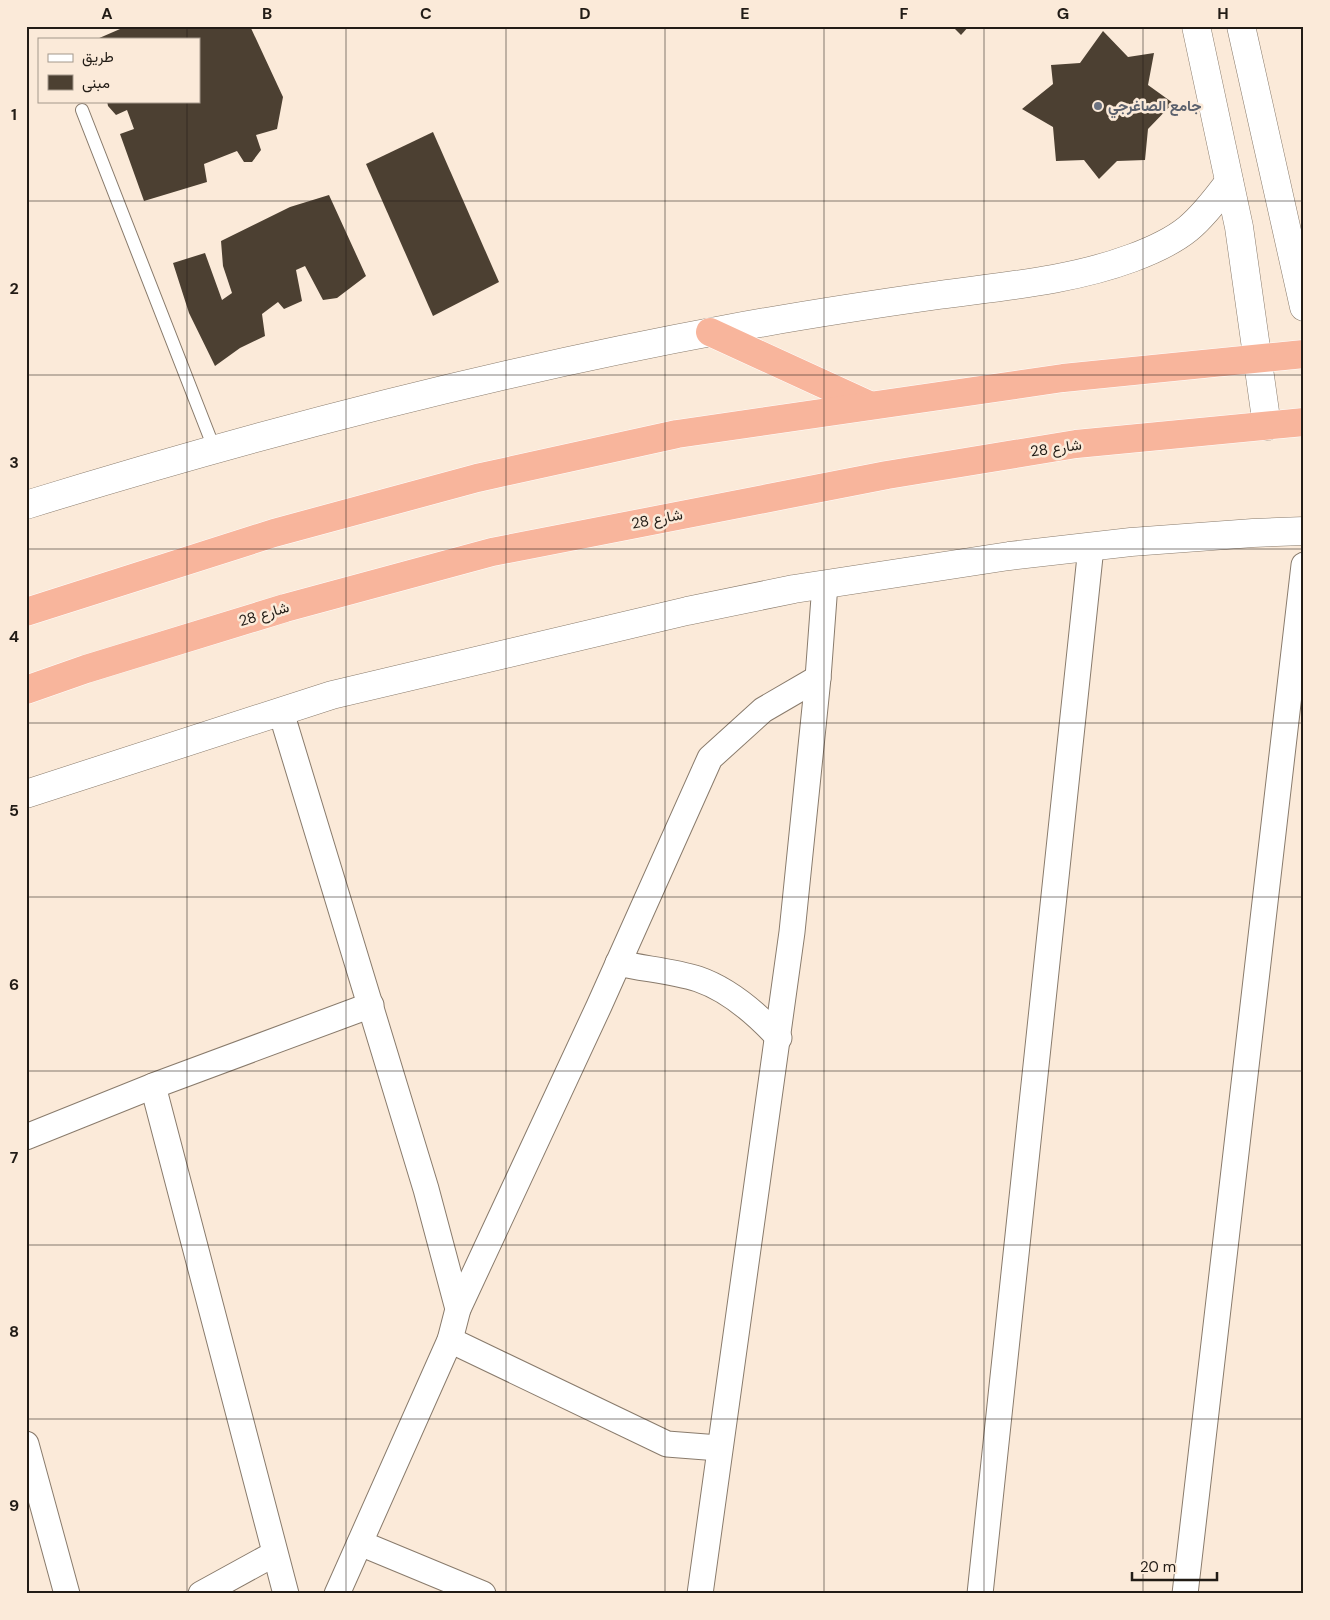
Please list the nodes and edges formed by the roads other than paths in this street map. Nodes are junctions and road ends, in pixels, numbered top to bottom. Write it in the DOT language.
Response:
graph roads {
  1 [pos="1196,26"];
  2 [pos="1241,26"];
  3 [pos="82,110"];
  4 [pos="1229,182"];
  5 [pos="1294,218"];
  6 [pos="1304,308"];
  7 [pos="710,332"];
  8 [pos="1304,354"];
  9 [pos="1258,357"];
  10 [pos="869,405"];
  11 [pos="1304,422"];
  12 [pos="1267,426"];
  13 [pos="214,448"];
  14 [pos="26,505"];
  15 [pos="1304,531"];
  16 [pos="1091,547"];
  17 [pos="1304,565"];
  18 [pos="825,584"];
  19 [pos="26,612"];
  20 [pos="818,678"];
  21 [pos="26,690"];
  22 [pos="281,712"];
  23 [pos="26,794"];
  24 [pos="618,963"];
  25 [pos="370,1005"];
  26 [pos="779,1038"];
  27 [pos="153,1086"];
  28 [pos="26,1137"];
  29 [pos="458,1309"];
  30 [pos="450,1340"];
  31 [pos="26,1444"];
  32 [pos="719,1448"];
  33 [pos="360,1543"];
  34 [pos="274,1554"];
  35 [pos="67,1594"];
  36 [pos="201,1594"];
  37 [pos="286,1594"];
  38 [pos="337,1594"];
  39 [pos="483,1594"];
  40 [pos="700,1594"];
  41 [pos="980,1594"];
  42 [pos="1185,1594"];
  1 -- 4 [label="main road"];
  2 -- 5 [label="main road"];
  3 -- 13 [label="lane"];
  4 -- 7 [label="main road"];
  4 -- 9 [label="main road"];
  5 -- 6 [label="main road"];
  7 -- 10 [label="highway"];
  7 -- 13 [label="main road"];
  8 -- 9 [label="highway"];
  9 -- 10 [label="highway"];
  9 -- 12 [label="main road"];
  10 -- 19 [label="highway"];
  11 -- 12 [label="highway, شارع 28"];
  12 -- 21 [label="highway, شارع 28"];
  13 -- 14 [label="main road"];
  15 -- 16 [label="main road"];
  16 -- 18 [label="main road"];
  16 -- 41 [label="street"];
  17 -- 42 [label="street"];
  18 -- 20 [label="street"];
  18 -- 22 [label="main road"];
  20 -- 24 [label="street"];
  20 -- 26 [label="street"];
  22 -- 23 [label="main road"];
  22 -- 25 [label="street"];
  24 -- 26 [label="street"];
  24 -- 29 [label="street"];
  25 -- 27 [label="street"];
  25 -- 29 [label="street"];
  26 -- 32 [label="street"];
  27 -- 28 [label="street"];
  27 -- 34 [label="street"];
  29 -- 30 [label="street"];
  30 -- 32 [label="street"];
  30 -- 33 [label="street"];
  31 -- 35 [label="street"];
  32 -- 40 [label="street"];
  33 -- 38 [label="street"];
  33 -- 39 [label="street"];
  34 -- 36 [label="street"];
  34 -- 37 [label="street"];
}
